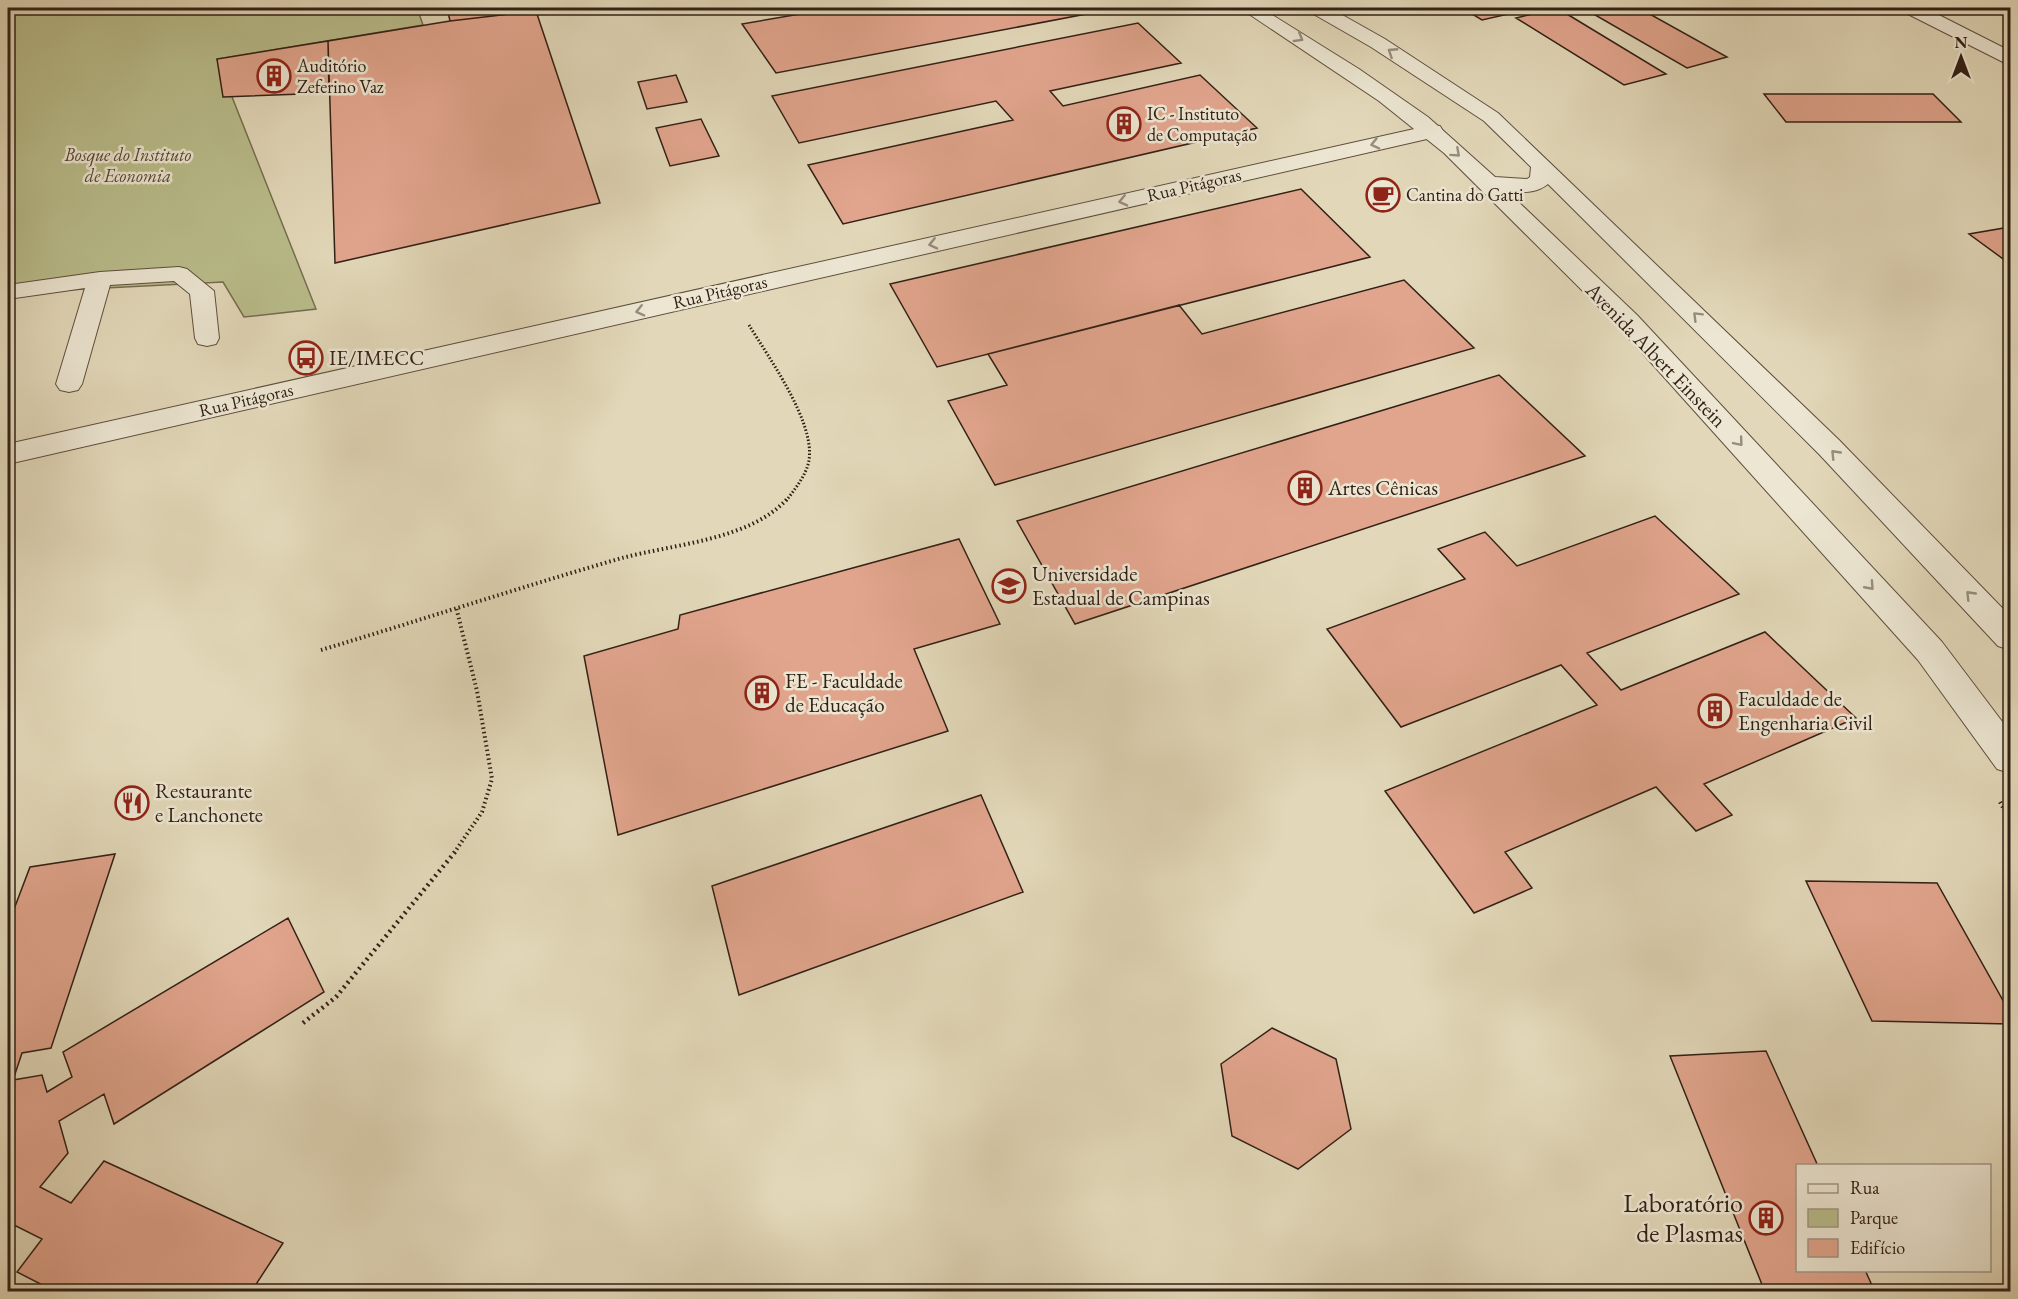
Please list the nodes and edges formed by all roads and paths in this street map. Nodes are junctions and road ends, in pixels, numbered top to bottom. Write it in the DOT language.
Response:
graph roads {
  1 [pos="1249,8"];
  2 [pos="1317,8"];
  3 [pos="1911,8"];
  4 [pos="2010,58"];
  5 [pos="1434,79"];
  6 [pos="1385,97"];
  7 [pos="1432,131"];
  8 [pos="1542,166"];
  9 [pos="1490,184"];
  10 [pos="100,279"];
  11 [pos="729,290"];
  12 [pos="8,292"];
  13 [pos="207,338"];
  14 [pos="69,384"];
  15 [pos="8,454"];
  16 [pos="456,607"];
  17 [pos="2010,637"];
  18 [pos="321,650"];
  19 [pos="2010,758"];
  20 [pos="303,1023"];
  1 -- 6 [label="street, Avenida Albert Einstein, one-way"];
  5 -- 2 [label="street, one-way"];
  3 -- 4 [label="street"];
  5 -- 6 [label="street"];
  5 -- 8 [label="street"];
  6 -- 7 [label="street, Avenida Albert Einstein"];
  7 -- 9 [label="street, Avenida Albert Einstein, one-way"];
  7 -- 11 [label="street, Rua Pitágoras, one-way"];
  8 -- 9 [label="street"];
  17 -- 8 [label="street, one-way"];
  9 -- 19 [label="street, Avenida Albert Einstein, one-way"];
  10 -- 12 [label="lane"];
  10 -- 13 [label="lane"];
  10 -- 14 [label="lane"];
  11 -- 15 [label="street, Rua Pitágoras, one-way"];
  11 -- 16 [label="path"];
  16 -- 18 [label="path"];
  16 -- 20 [label="path"];
}
